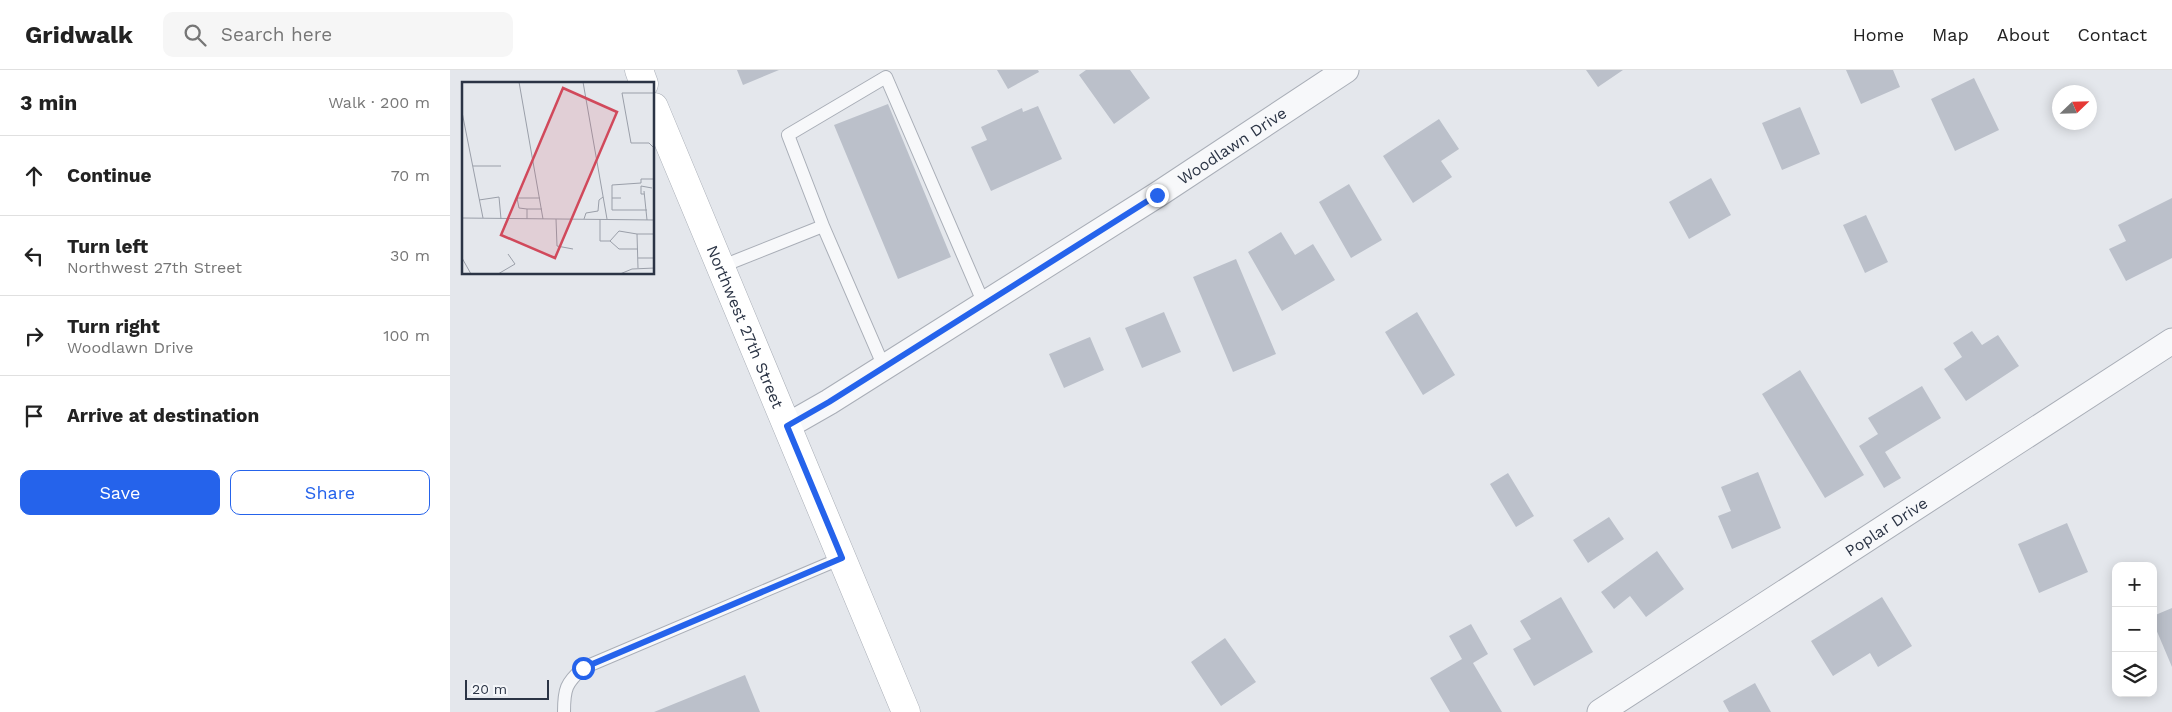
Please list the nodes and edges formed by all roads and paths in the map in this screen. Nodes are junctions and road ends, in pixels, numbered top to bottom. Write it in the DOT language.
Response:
graph roads {
  1 [pos="639,70"];
  2 [pos="1346,70"];
  3 [pos="643,82"];
  4 [pos="655,108"];
  5 [pos="823,226"];
  6 [pos="720,267"];
  7 [pos="984,304"];
  8 [pos="2172,341"];
  9 [pos="884,367"];
  10 [pos="787,426"];
  11 [pos="842,558"];
  12 [pos="564,712"];
  13 [pos="906,712"];
  14 [pos="1600,712"];
  1 -- 3 [label="main road"];
  2 -- 7 [label="street, Woodlawn Drive"];
  4 -- 6 [label="main road, Northwest 27th Street"];
  5 -- 6 [label="lane"];
  5 -- 7 [label="lane"];
  5 -- 9 [label="lane"];
  6 -- 10 [label="main road, Northwest 27th Street"];
  7 -- 9 [label="street, Woodlawn Drive"];
  8 -- 14 [label="street, Poplar Drive"];
  9 -- 10 [label="street, Woodlawn Drive"];
  10 -- 11 [label="main road, Northwest 27th Street"];
  11 -- 12 [label="lane"];
  11 -- 13 [label="main road, Northwest 27th Street"];
}
